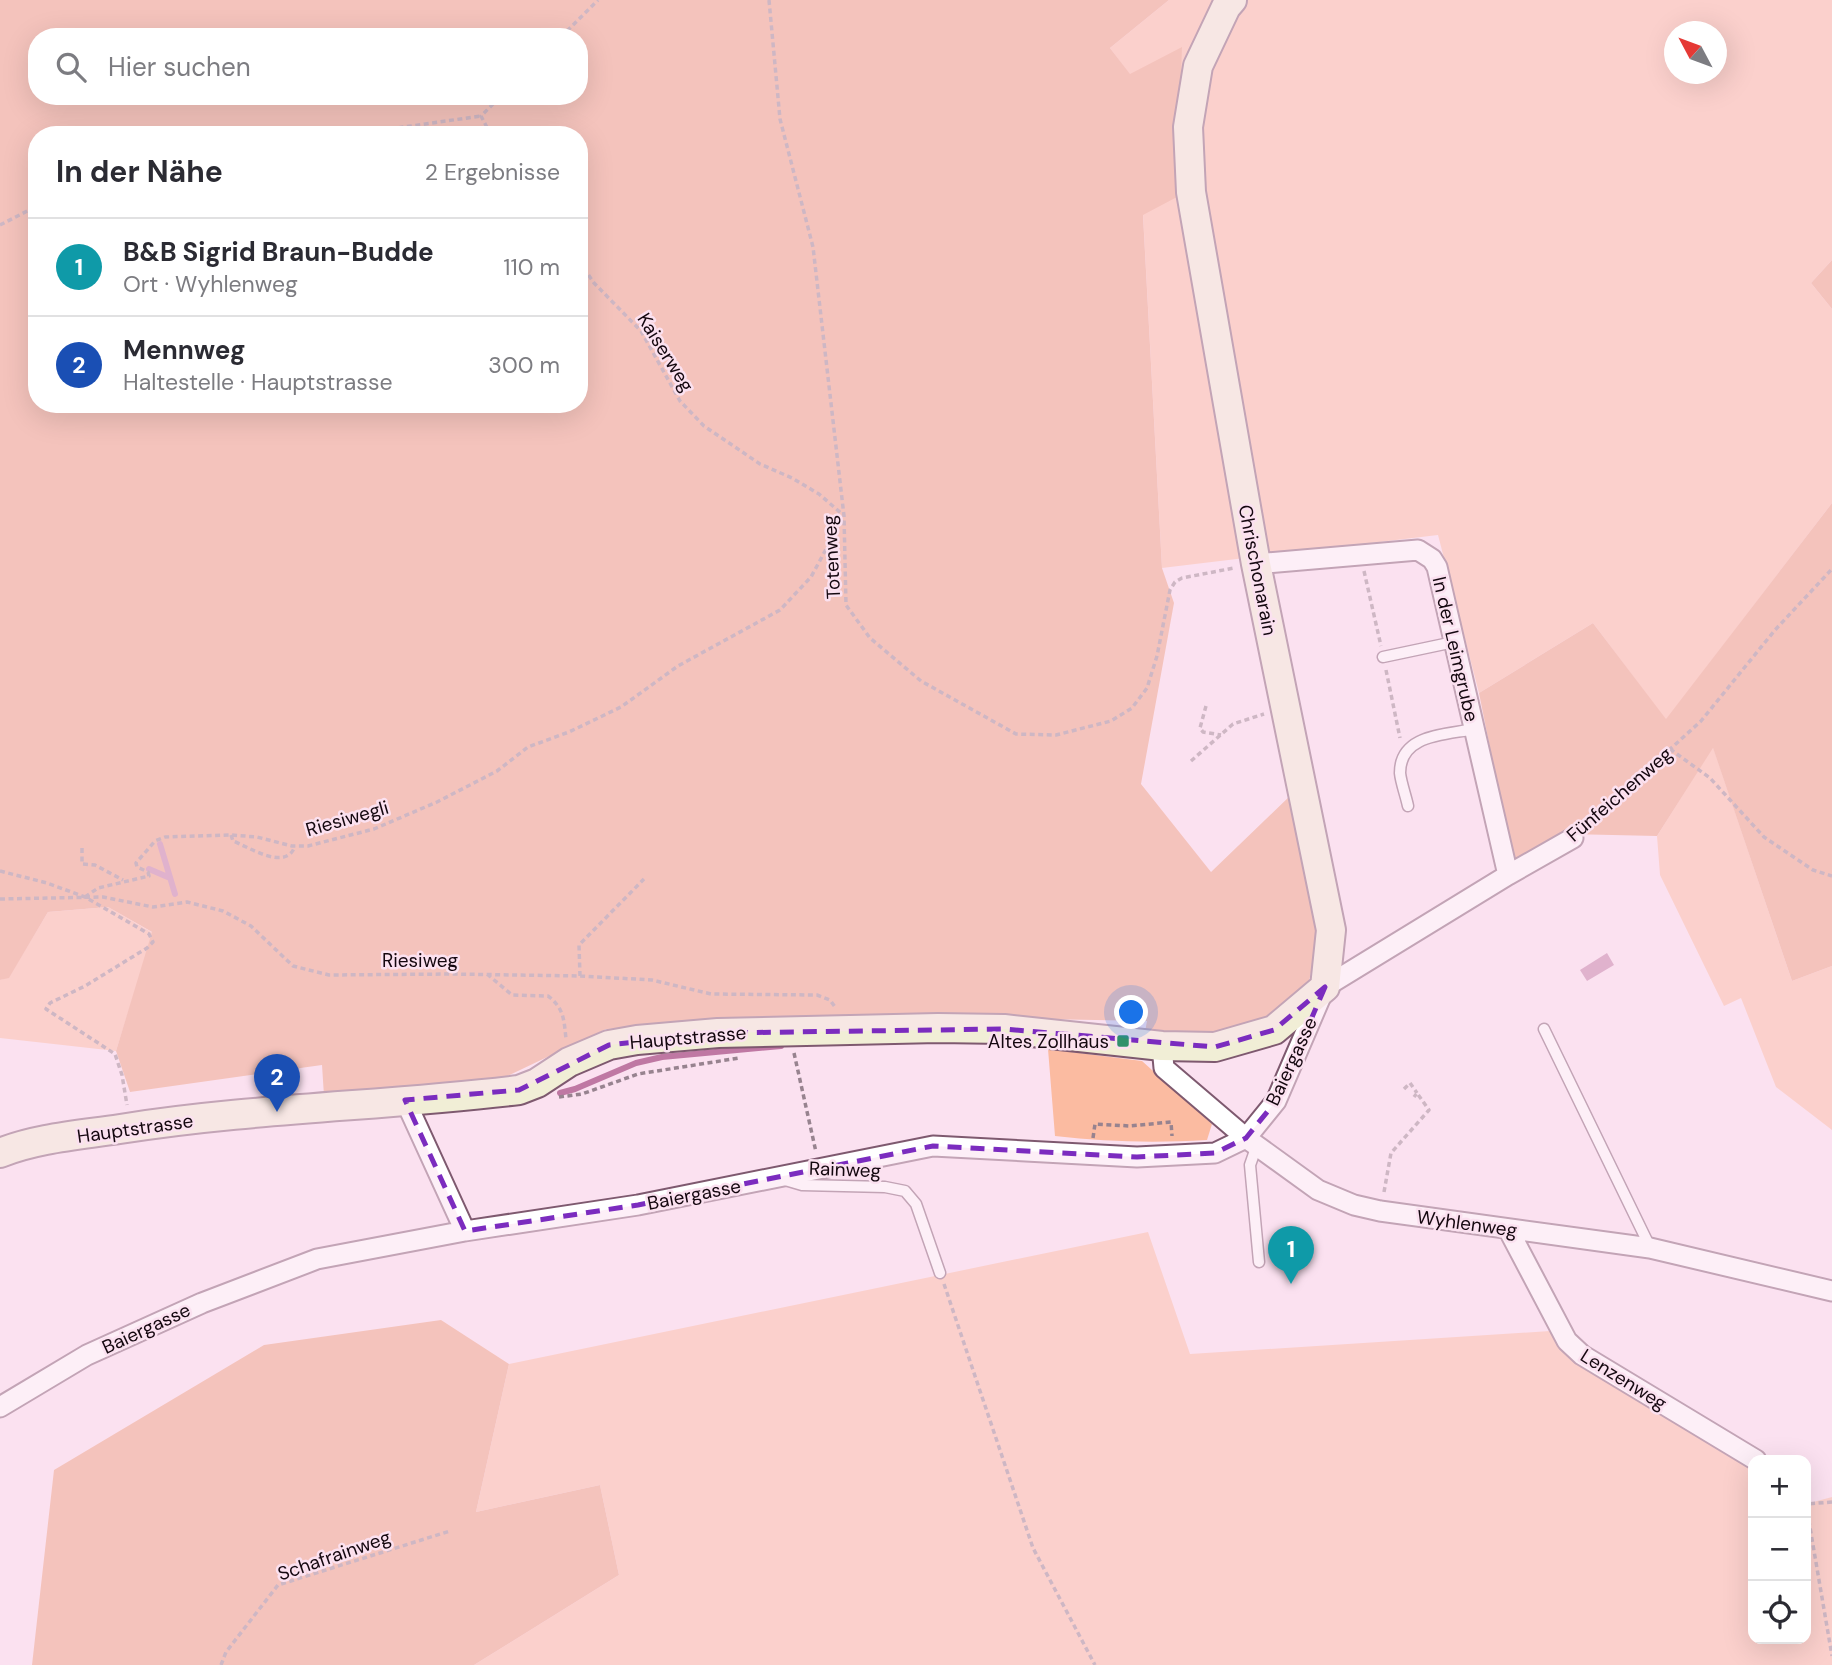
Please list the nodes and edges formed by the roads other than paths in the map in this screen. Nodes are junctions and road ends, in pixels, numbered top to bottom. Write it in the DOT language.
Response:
graph roads {
  1 [pos="1232,0"];
  2 [pos="1256,564"];
  3 [pos="1454,642"];
  4 [pos="1383,657"];
  5 [pos="1474,729"];
  6 [pos="1408,806"];
  7 [pos="1573,838"];
  8 [pos="1508,875"];
  9 [pos="1325,987"];
  10 [pos="1544,1029"];
  11 [pos="1172,1046"];
  12 [pos="405,1100"];
  13 [pos="1251,1142"];
  14 [pos="0,1153"];
  15 [pos="778,1178"];
  16 [pos="1508,1229"];
  17 [pos="465,1231"];
  18 [pos="1650,1248"];
  19 [pos="1258,1262"];
  20 [pos="940,1273"];
  21 [pos="1832,1292"];
  22 [pos="0,1407"];
  23 [pos="1748,1455"];
  1 -- 2 [label="street, Chrischonarain"];
  2 -- 3 [label="street, In der Leimgrube"];
  2 -- 9 [label="street, Chrischonarain"];
  3 -- 4 [label="lane"];
  3 -- 5 [label="street, In der Leimgrube"];
  5 -- 6 [label="lane"];
  5 -- 8 [label="street, In der Leimgrube"];
  7 -- 8 [label="street, Fünfeichenweg"];
  8 -- 9 [label="street, Fünfeichenweg"];
  9 -- 11 [label="street"];
  9 -- 13 [label="street, Baiergasse"];
  10 -- 18 [label="lane"];
  11 -- 12 [label="street, Hauptstrasse"];
  11 -- 13 [label="street, Wyhlenweg"];
  12 -- 14 [label="street, Hauptstrasse"];
  12 -- 17 [label="street"];
  13 -- 15 [label="street, Baiergasse"];
  13 -- 16 [label="street, Wyhlenweg"];
  13 -- 19 [label="lane"];
  15 -- 17 [label="street, Baiergasse"];
  15 -- 20 [label="lane, Rainweg"];
  16 -- 18 [label="street, Wyhlenweg"];
  16 -- 23 [label="street, Lenzenweg"];
  17 -- 22 [label="street, Baiergasse"];
  18 -- 21 [label="street, Wyhlenweg"];
}
